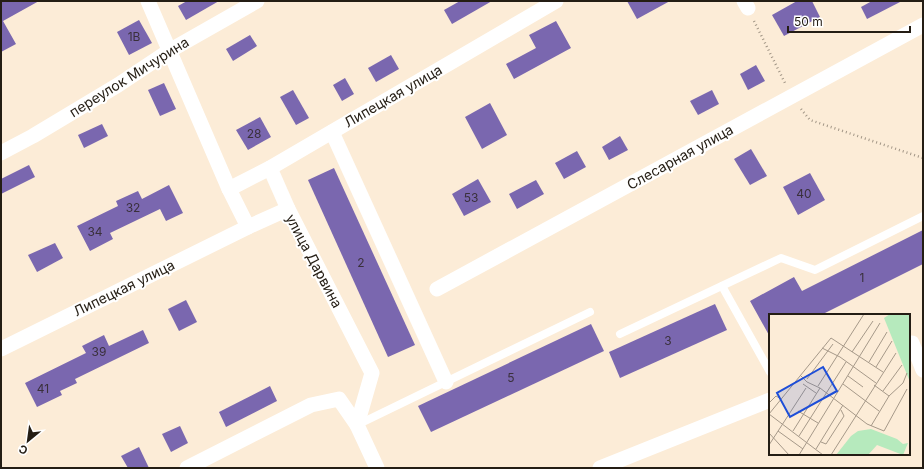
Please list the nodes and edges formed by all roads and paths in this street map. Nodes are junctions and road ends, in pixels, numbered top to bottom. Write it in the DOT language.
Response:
graph roads {
  1 [pos="148,1"];
  2 [pos="257,1"];
  3 [pos="556,1"];
  4 [pos="746,5"];
  5 [pos="923,24"];
  6 [pos="169,51"];
  7 [pos="792,96"];
  8 [pos="332,132"];
  9 [pos="1,153"];
  10 [pos="923,158"];
  11 [pos="270,168"];
  12 [pos="230,189"];
  13 [pos="288,209"];
  14 [pos="923,216"];
  15 [pos="248,227"];
  16 [pos="722,286"];
  17 [pos="437,289"];
  18 [pos="590,312"];
  19 [pos="620,334"];
  20 [pos="914,342"];
  21 [pos="1,349"];
  22 [pos="769,370"];
  23 [pos="923,370"];
  24 [pos="446,382"];
  25 [pos="769,400"];
  26 [pos="357,425"];
  27 [pos="187,468"];
  28 [pos="377,468"];
  29 [pos="600,468"];
  1 -- 6 [label="street"];
  2 -- 6 [label="street, переулок Мичурина"];
  3 -- 8 [label="street, Липецкая улица"];
  4 -- 7 [label="path"];
  5 -- 7 [label="street, Слесарная улица"];
  6 -- 9 [label="street, переулок Мичурина"];
  6 -- 12 [label="street"];
  7 -- 10 [label="path"];
  7 -- 17 [label="street, Слесарная улица"];
  8 -- 11 [label="street, Липецкая улица"];
  8 -- 24 [label="street"];
  11 -- 12 [label="street, Липецкая улица"];
  11 -- 13 [label="street"];
  12 -- 15 [label="street"];
  13 -- 15 [label="street, улица Дарвина"];
  13 -- 26 [label="street, улица Дарвина"];
  14 -- 16 [label="lane"];
  15 -- 21 [label="street, Липецкая улица"];
  16 -- 19 [label="lane"];
  16 -- 22 [label="lane"];
  18 -- 24 [label="lane"];
  20 -- 23 [label="street"];
  24 -- 26 [label="lane"];
  25 -- 29 [label="street"];
  26 -- 27 [label="street"];
  26 -- 28 [label="street"];
}
